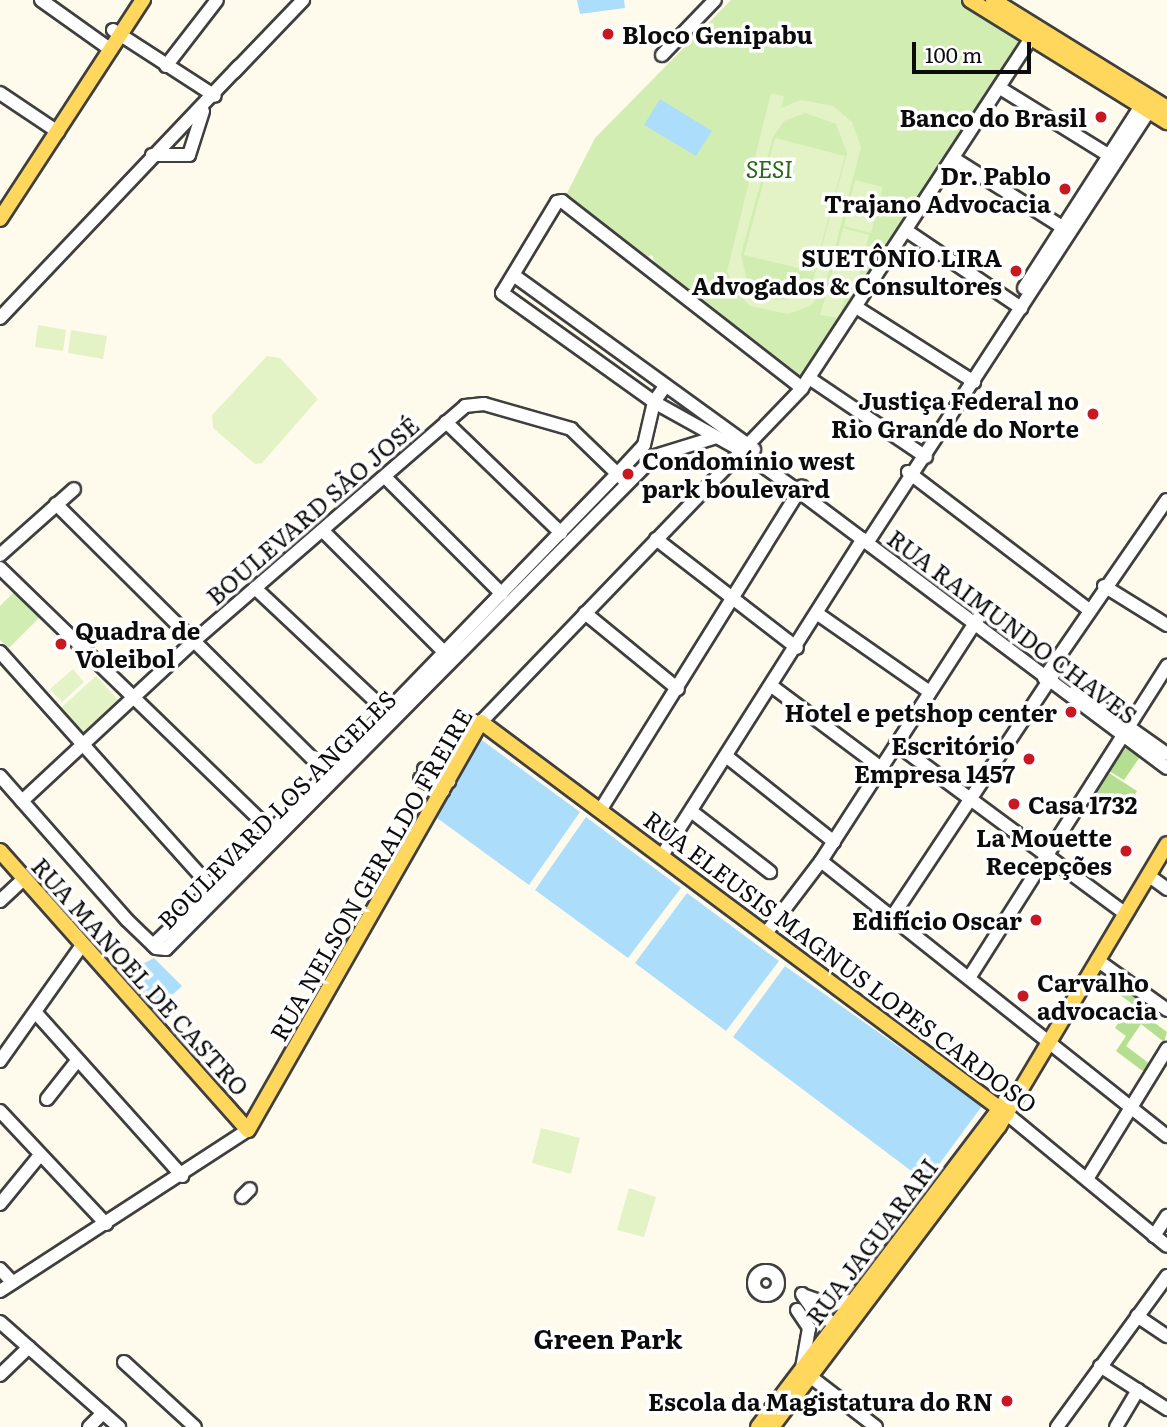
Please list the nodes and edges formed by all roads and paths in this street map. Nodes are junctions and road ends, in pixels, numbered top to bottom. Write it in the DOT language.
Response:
graph roads {
  1 [pos="41,0"];
  2 [pos="140,0"];
  3 [pos="217,0"];
  4 [pos="303,0"];
  5 [pos="715,0"];
  6 [pos="970,0"];
  7 [pos="993,0"];
  8 [pos="117,33"];
  9 [pos="1031,38"];
  10 [pos="107,47"];
  11 [pos="662,55"];
  12 [pos="166,66"];
  13 [pos="1000,88"];
  14 [pos="0,93"];
  15 [pos="213,95"];
  16 [pos="1167,108"];
  17 [pos="1145,109"];
  18 [pos="1167,122"];
  19 [pos="180,129"];
  20 [pos="54,130"];
  21 [pos="175,153"];
  22 [pos="152,155"];
  23 [pos="953,158"];
  24 [pos="1112,158"];
  25 [pos="1,212"];
  26 [pos="1066,230"];
  27 [pos="907,231"];
  28 [pos="516,277"];
  29 [pos="548,299"];
  30 [pos="1018,305"];
  31 [pos="856,307"];
  32 [pos="0,318"];
  33 [pos="534,318"];
  34 [pos="602,339"];
  35 [pos="591,358"];
  36 [pos="970,380"];
  37 [pos="806,383"];
  38 [pos="665,386"];
  39 [pos="654,402"];
  40 [pos="446,422"];
  41 [pos="713,438"];
  42 [pos="644,445"];
  43 [pos="745,448"];
  44 [pos="923,455"];
  45 [pos="655,456"];
  46 [pos="910,474"];
  47 [pos="385,477"];
  48 [pos="623,478"];
  49 [pos="74,489"];
  50 [pos="800,489"];
  51 [pos="1167,500"];
  52 [pos="56,504"];
  53 [pos="323,531"];
  54 [pos="561,533"];
  55 [pos="867,538"];
  56 [pos="656,539"];
  57 [pos="0,555"];
  58 [pos="0,568"];
  59 [pos="1104,586"];
  60 [pos="255,588"];
  61 [pos="502,594"];
  62 [pos="732,600"];
  63 [pos="1088,609"];
  64 [pos="585,613"];
  65 [pos="818,614"];
  66 [pos="489,616"];
  67 [pos="976,621"];
  68 [pos="1167,625"];
  69 [pos="467,638"];
  70 [pos="194,641"];
  71 [pos="797,648"];
  72 [pos="0,652"];
  73 [pos="445,653"];
  74 [pos="1167,666"];
  75 [pos="1049,676"];
  76 [pos="773,687"];
  77 [pos="678,689"];
  78 [pos="930,692"];
  79 [pos="133,697"];
  80 [pos="387,712"];
  81 [pos="481,722"];
  82 [pos="1126,731"];
  83 [pos="374,734"];
  84 [pos="896,744"];
  85 [pos="84,746"];
  86 [pos="1167,754"];
  87 [pos="350,756"];
  88 [pos="726,757"];
  89 [pos="880,767"];
  90 [pos="1167,768"];
  91 [pos="326,772"];
  92 [pos="422,774"];
  93 [pos="0,776"];
  94 [pos="446,786"];
  95 [pos="971,798"];
  96 [pos="22,801"];
  97 [pos="601,809"];
  98 [pos="691,811"];
  99 [pos="271,831"];
  100 [pos="834,842"];
  101 [pos="1167,844"];
  102 [pos="0,851"];
  103 [pos="663,854"];
  104 [pos="1046,856"];
  105 [pos="821,861"];
  106 [pos="770,872"];
  107 [pos="1148,875"];
  108 [pos="24,879"];
  109 [pos="213,889"];
  110 [pos="1167,889"];
  111 [pos="0,901"];
  112 [pos="1126,914"];
  113 [pos="892,917"];
  114 [pos="181,928"];
  115 [pos="767,932"];
  116 [pos="82,945"];
  117 [pos="1097,960"];
  118 [pos="969,978"];
  119 [pos="1167,1010"];
  120 [pos="36,1013"];
  121 [pos="1049,1043"];
  122 [pos="4,1045"];
  123 [pos="1167,1049"];
  124 [pos="0,1061"];
  125 [pos="78,1061"];
  126 [pos="47,1099"];
  127 [pos="1132,1108"];
  128 [pos="0,1111"];
  129 [pos="1004,1111"];
  130 [pos="248,1130"];
  131 [pos="1167,1136"];
  132 [pos="40,1154"];
  133 [pos="182,1176"];
  134 [pos="1087,1179"];
  135 [pos="0,1204"];
  136 [pos="1167,1216"];
  137 [pos="106,1224"];
  138 [pos="1154,1236"];
  139 [pos="1167,1246"];
  140 [pos="0,1269"];
  141 [pos="1167,1276"];
  142 [pos="12,1282"];
  143 [pos="0,1291"];
  144 [pos="854,1300"];
  145 [pos="797,1310"];
  146 [pos="1138,1316"];
  147 [pos="0,1322"];
  148 [pos="841,1329"];
  149 [pos="1167,1336"];
  150 [pos="29,1348"];
  151 [pos="124,1362"];
  152 [pos="1100,1366"];
  153 [pos="0,1375"];
  154 [pos="806,1375"];
  155 [pos="1138,1390"];
  156 [pos="1167,1409"];
  157 [pos="103,1413"];
  158 [pos="89,1427"];
  159 [pos="119,1427"];
  160 [pos="195,1427"];
  161 [pos="758,1427"];
  162 [pos="772,1427"];
  163 [pos="876,1427"];
  164 [pos="1058,1427"];
  165 [pos="1116,1427"];
  1 -- 10 [label="street"];
  2 -- 8 [label="main road"];
  3 -- 12 [label="street"];
  4 -- 15 [label="street"];
  5 -- 11 [label="street"];
  6 -- 9 [label="main road"];
  7 -- 16 [label="main road"];
  8 -- 10 [label="main road"];
  8 -- 12 [label="street"];
  9 -- 13 [label="street, RUA NELSON GERALDO FREIRE"];
  9 -- 17 [label="main road"];
  10 -- 20 [label="main road"];
  12 -- 15 [label="street"];
  13 -- 23 [label="street, RUA NELSON GERALDO FREIRE"];
  13 -- 24 [label="street"];
  14 -- 20 [label="street"];
  15 -- 19 [label="street"];
  15 -- 21 [label="street"];
  17 -- 18 [label="main road"];
  17 -- 24 [label="street"];
  19 -- 21 [label="street"];
  19 -- 22 [label="street"];
  20 -- 25 [label="main road"];
  21 -- 22 [label="street"];
  22 -- 32 [label="street"];
  23 -- 26 [label="street"];
  23 -- 27 [label="street, RUA NELSON GERALDO FREIRE"];
  24 -- 26 [label="street"];
  26 -- 30 [label="street"];
  27 -- 30 [label="street"];
  27 -- 31 [label="street, RUA NELSON GERALDO FREIRE"];
  28 -- 29 [label="street, RUA RAIMUNDO CHAVES"];
  28 -- 33 [label="street, RUA RAIMUNDO CHAVES"];
  28 -- 37 [label="street"];
  29 -- 33 [label="street"];
  29 -- 34 [label="street, RUA RAIMUNDO CHAVES"];
  30 -- 36 [label="street"];
  31 -- 36 [label="street"];
  31 -- 37 [label="street, RUA NELSON GERALDO FREIRE"];
  33 -- 35 [label="street, RUA RAIMUNDO CHAVES"];
  34 -- 35 [label="street"];
  34 -- 38 [label="street, RUA RAIMUNDO CHAVES"];
  35 -- 39 [label="street, RUA RAIMUNDO CHAVES"];
  36 -- 44 [label="street"];
  37 -- 43 [label="street, RUA NELSON GERALDO FREIRE"];
  37 -- 44 [label="street"];
  38 -- 39 [label="street, BOULEVARD LOS ANGELES"];
  38 -- 43 [label="street, RUA RAIMUNDO CHAVES"];
  39 -- 41 [label="street, RUA RAIMUNDO CHAVES"];
  39 -- 42 [label="street, BOULEVARD LOS ANGELES"];
  40 -- 47 [label="street, BOULEVARD SÃO JOSÉ"];
  40 -- 48 [label="street, BOULEVARD SÃO JOSÉ"];
  40 -- 54 [label="street"];
  41 -- 43 [label="street, RUA RAIMUNDO CHAVES"];
  41 -- 45 [label="street, BOULEVARD LOS ANGELES"];
  42 -- 45 [label="street"];
  42 -- 48 [label="street, BOULEVARD LOS ANGELES"];
  43 -- 50 [label="street, RUA RAIMUNDO CHAVES"];
  43 -- 56 [label="street, RUA NELSON GERALDO FREIRE"];
  44 -- 46 [label="street"];
  45 -- 48 [label="street, BOULEVARD LOS ANGELES"];
  46 -- 55 [label="street"];
  46 -- 63 [label="street"];
  47 -- 53 [label="street, BOULEVARD SÃO JOSÉ"];
  47 -- 61 [label="street"];
  48 -- 54 [label="street, BOULEVARD LOS ANGELES"];
  48 -- 66 [label="street, BOULEVARD LOS ANGELES"];
  49 -- 52 [label="street"];
  50 -- 55 [label="street, RUA RAIMUNDO CHAVES"];
  50 -- 62 [label="street"];
  51 -- 59 [label="street"];
  52 -- 57 [label="street"];
  52 -- 70 [label="street"];
  53 -- 60 [label="street, BOULEVARD SÃO JOSÉ"];
  53 -- 73 [label="street"];
  54 -- 61 [label="street, BOULEVARD LOS ANGELES"];
  55 -- 65 [label="street"];
  55 -- 67 [label="street, RUA RAIMUNDO CHAVES"];
  56 -- 62 [label="street"];
  56 -- 64 [label="street, RUA NELSON GERALDO FREIRE"];
  58 -- 79 [label="street"];
  59 -- 63 [label="street"];
  59 -- 68 [label="street"];
  60 -- 70 [label="street, BOULEVARD SÃO JOSÉ"];
  60 -- 80 [label="street"];
  61 -- 66 [label="street, BOULEVARD LOS ANGELES"];
  62 -- 71 [label="street"];
  62 -- 77 [label="street"];
  63 -- 75 [label="street"];
  64 -- 77 [label="street"];
  64 -- 81 [label="street, RUA NELSON GERALDO FREIRE"];
  65 -- 71 [label="street"];
  65 -- 78 [label="street"];
  66 -- 69 [label="street, BOULEVARD LOS ANGELES"];
  67 -- 75 [label="street, RUA RAIMUNDO CHAVES"];
  67 -- 78 [label="street"];
  69 -- 73 [label="street, BOULEVARD LOS ANGELES"];
  69 -- 83 [label="street, BOULEVARD LOS ANGELES"];
  70 -- 79 [label="street, BOULEVARD SÃO JOSÉ"];
  70 -- 91 [label="street"];
  71 -- 76 [label="street"];
  72 -- 85 [label="street"];
  73 -- 80 [label="street, BOULEVARD LOS ANGELES"];
  74 -- 82 [label="street"];
  75 -- 82 [label="street, RUA RAIMUNDO CHAVES"];
  75 -- 95 [label="street"];
  76 -- 88 [label="street"];
  76 -- 89 [label="street"];
  77 -- 97 [label="street"];
  78 -- 84 [label="street"];
  79 -- 85 [label="street, BOULEVARD SÃO JOSÉ"];
  79 -- 99 [label="street"];
  80 -- 83 [label="street, BOULEVARD LOS ANGELES"];
  81 -- 94 [label="main road, RUA NELSON GERALDO FREIRE"];
  81 -- 97 [label="main road, RUA ELEUSIS MAGNUS LOPES CARDOSO"];
  82 -- 86 [label="street, RUA RAIMUNDO CHAVES"];
  82 -- 90 [label="street, RUA RAIMUNDO CHAVES"];
  82 -- 104 [label="street"];
  83 -- 87 [label="street, BOULEVARD LOS ANGELES"];
  84 -- 89 [label="street"];
  84 -- 95 [label="street"];
  85 -- 96 [label="street, BOULEVARD SÃO JOSÉ"];
  85 -- 109 [label="street"];
  87 -- 91 [label="street, BOULEVARD LOS ANGELES"];
  87 -- 114 [label="street, BOULEVARD LOS ANGELES"];
  88 -- 98 [label="street"];
  88 -- 100 [label="street"];
  89 -- 100 [label="street"];
  91 -- 99 [label="street, BOULEVARD LOS ANGELES"];
  92 -- 94 [label="street"];
  93 -- 96 [label="street"];
  94 -- 130 [label="main road, RUA NELSON GERALDO FREIRE"];
  95 -- 104 [label="street"];
  95 -- 113 [label="street"];
  96 -- 114 [label="street, BOULEVARD LOS ANGELES"];
  97 -- 103 [label="main road, RUA ELEUSIS MAGNUS LOPES CARDOSO"];
  98 -- 103 [label="street"];
  98 -- 106 [label="street"];
  99 -- 109 [label="street, BOULEVARD LOS ANGELES"];
  100 -- 105 [label="street"];
  101 -- 107 [label="main road, RUA JAGUARARI"];
  102 -- 108 [label="main road, RUA MANOEL DE CASTRO"];
  103 -- 115 [label="main road, RUA ELEUSIS MAGNUS LOPES CARDOSO"];
  104 -- 112 [label="street"];
  104 -- 118 [label="street"];
  105 -- 113 [label="street"];
  105 -- 115 [label="street"];
  107 -- 110 [label="street"];
  107 -- 112 [label="main road, RUA JAGUARARI"];
  108 -- 111 [label="street"];
  108 -- 116 [label="main road, RUA MANOEL DE CASTRO"];
  109 -- 114 [label="street, BOULEVARD LOS ANGELES"];
  112 -- 117 [label="main road, RUA JAGUARARI"];
  113 -- 118 [label="street"];
  115 -- 129 [label="main road, RUA ELEUSIS MAGNUS LOPES CARDOSO"];
  116 -- 120 [label="street"];
  116 -- 130 [label="main road, RUA MANOEL DE CASTRO"];
  117 -- 119 [label="street"];
  117 -- 121 [label="main road, RUA JAGUARARI"];
  118 -- 121 [label="street"];
  120 -- 122 [label="street"];
  120 -- 125 [label="street"];
  121 -- 127 [label="street"];
  121 -- 129 [label="main road, RUA JAGUARARI"];
  122 -- 124 [label="street"];
  123 -- 127 [label="street"];
  125 -- 126 [label="street"];
  125 -- 133 [label="street"];
  127 -- 131 [label="street"];
  127 -- 134 [label="street"];
  128 -- 132 [label="street"];
  129 -- 134 [label="street, RUA ELEUSIS MAGNUS LOPES CARDOSO"];
  129 -- 144 [label="main road, RUA JAGUARARI"];
  129 -- 148 [label="main road, RUA JAGUARARI"];
  130 -- 133 [label="street, RUA NELSON GERALDO FREIRE"];
  132 -- 135 [label="street"];
  132 -- 137 [label="street"];
  133 -- 137 [label="street, RUA NELSON GERALDO FREIRE"];
  134 -- 138 [label="street, RUA ELEUSIS MAGNUS LOPES CARDOSO"];
  136 -- 138 [label="street"];
  137 -- 142 [label="street, RUA NELSON GERALDO FREIRE"];
  138 -- 139 [label="street, RUA ELEUSIS MAGNUS LOPES CARDOSO"];
  140 -- 142 [label="street"];
  141 -- 146 [label="street"];
  142 -- 143 [label="street, RUA NELSON GERALDO FREIRE"];
  144 -- 148 [label="main road, RUA JAGUARARI"];
  144 -- 148 [label="street"];
  145 -- 154 [label="street"];
  146 -- 149 [label="street"];
  146 -- 152 [label="street"];
  147 -- 150 [label="street"];
  148 -- 154 [label="main road, RUA JAGUARARI"];
  150 -- 153 [label="street"];
  150 -- 157 [label="street"];
  151 -- 160 [label="street"];
  152 -- 155 [label="street"];
  152 -- 164 [label="street"];
  154 -- 161 [label="main road, RUA JAGUARARI"];
  154 -- 162 [label="main road, RUA JAGUARARI"];
  154 -- 163 [label="street"];
  155 -- 156 [label="street"];
  155 -- 165 [label="street"];
  157 -- 158 [label="street"];
  157 -- 159 [label="street"];
}
